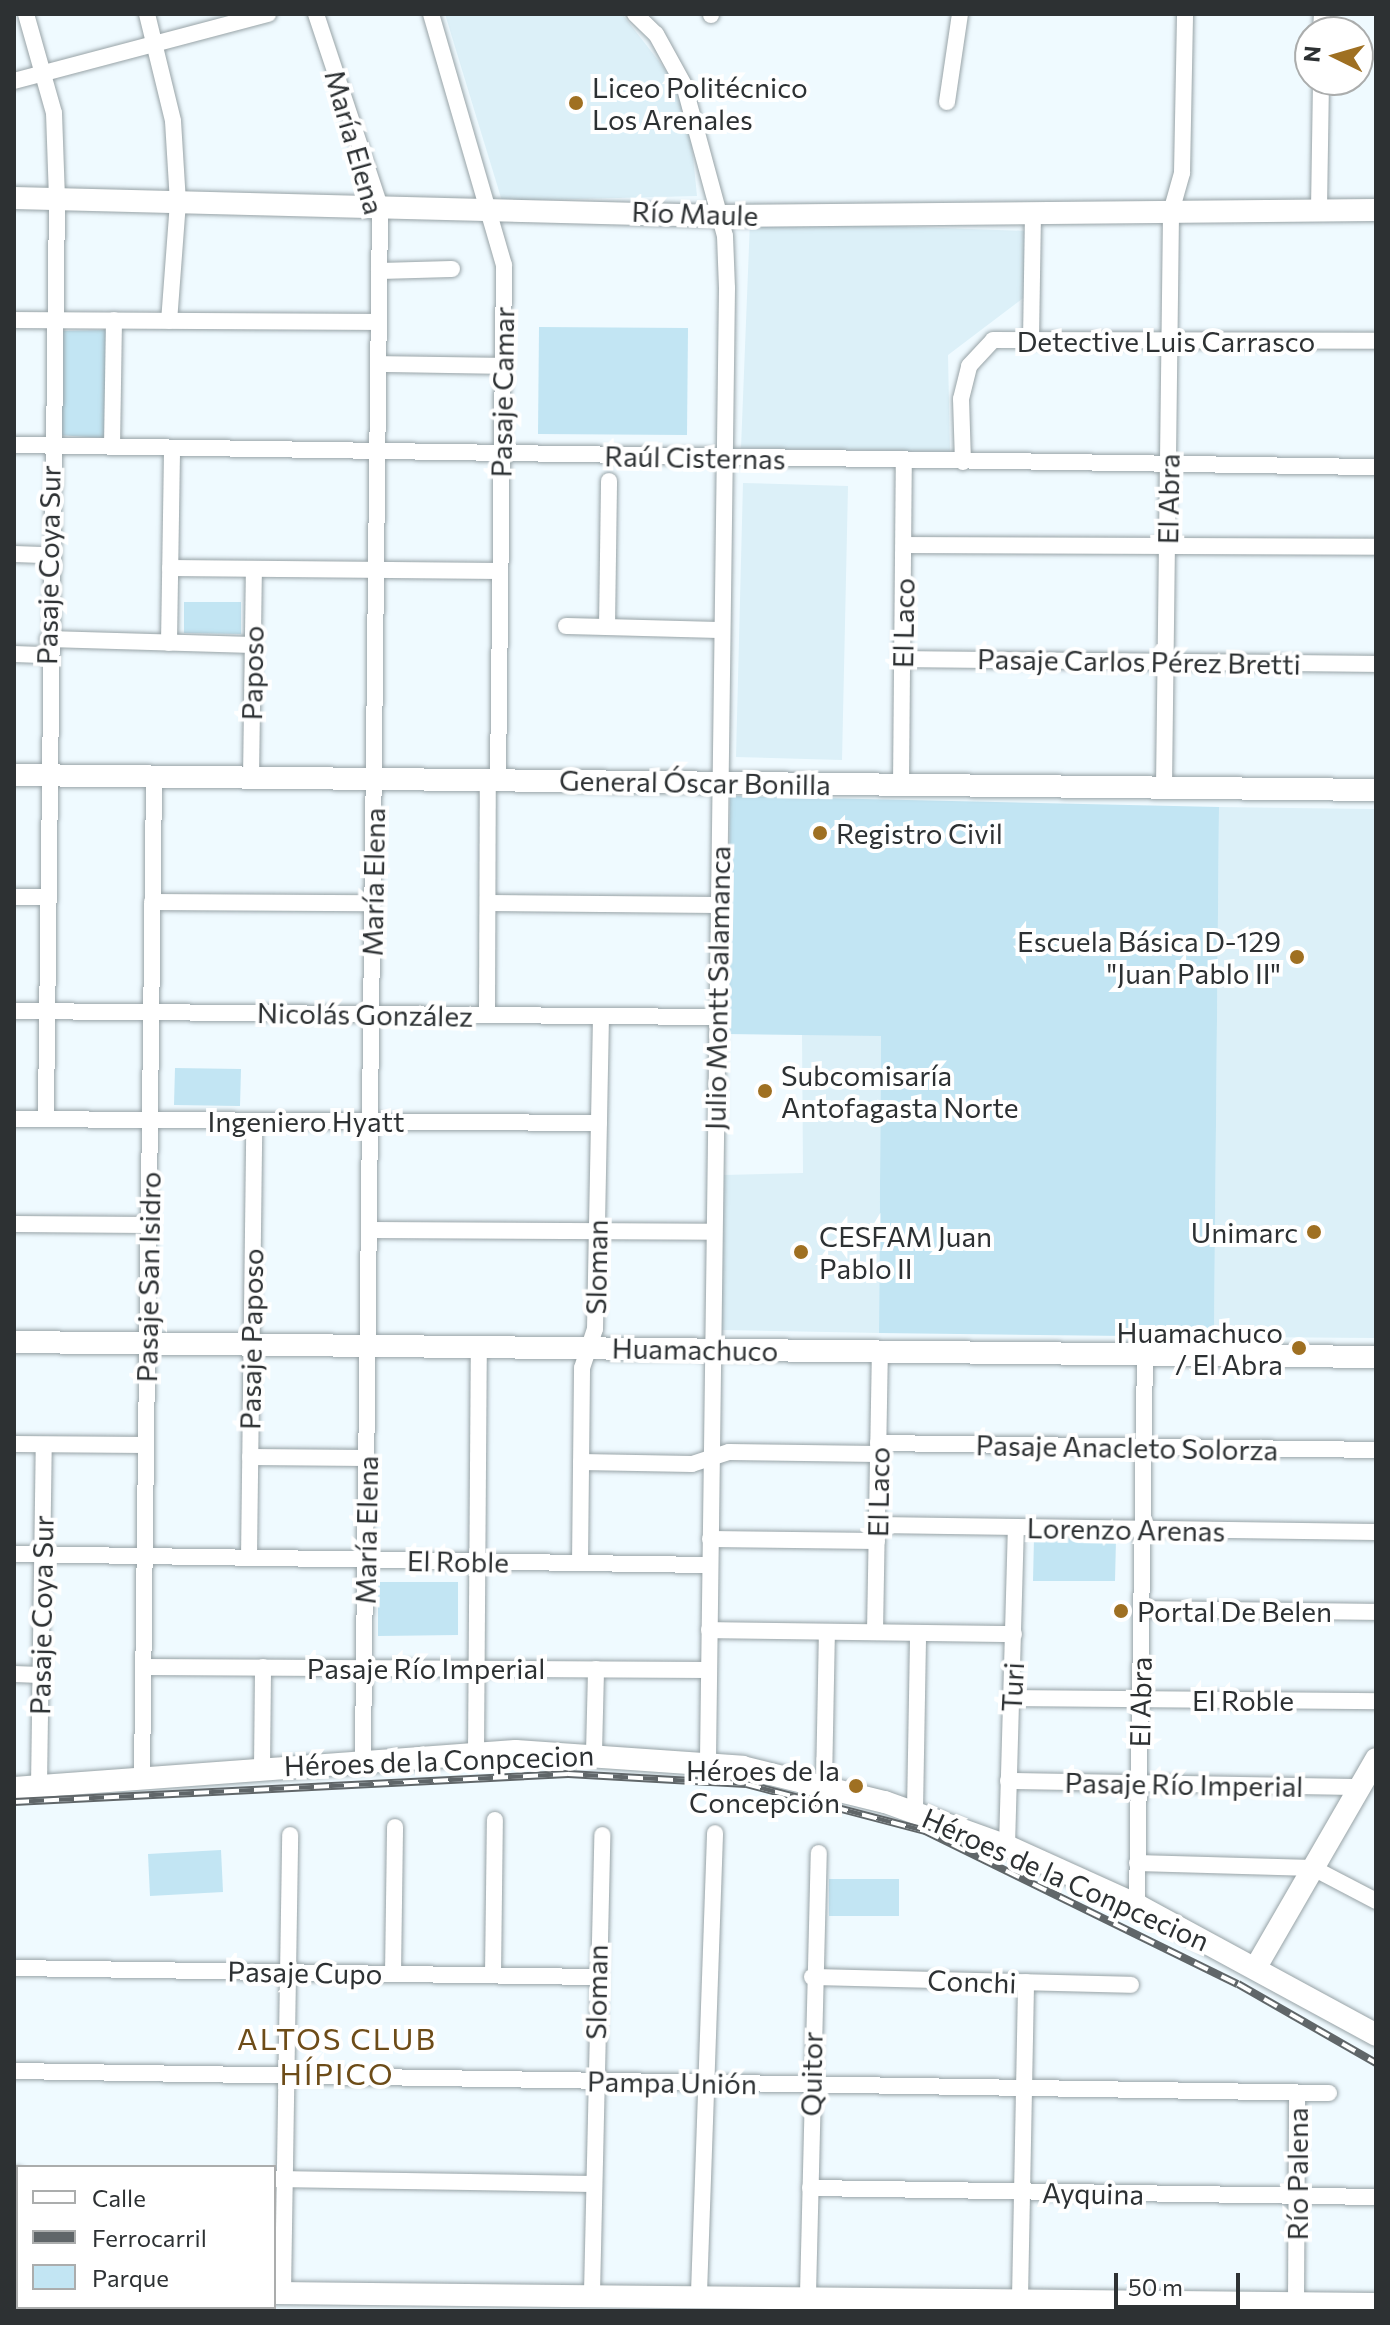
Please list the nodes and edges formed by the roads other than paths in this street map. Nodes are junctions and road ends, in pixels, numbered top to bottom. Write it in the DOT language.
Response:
graph roads {
  1 [pos="26,14"];
  2 [pos="147,14"];
  3 [pos="268,14"];
  4 [pos="316,14"];
  5 [pos="431,14"];
  6 [pos="635,14"];
  7 [pos="960,14"];
  8 [pos="1185,14"];
  9 [pos="155,42"];
  10 [pos="43,72"];
  11 [pos="14,81"];
  12 [pos="1321,96"];
  13 [pos="947,102"];
  14 [pos="14,198"];
  15 [pos="57,199"];
  16 [pos="178,202"];
  17 [pos="380,206"];
  18 [pos="490,207"];
  19 [pos="1319,209"];
  20 [pos="1376,210"];
  21 [pos="1033,212"];
  22 [pos="1171,212"];
  23 [pos="720,216"];
  24 [pos="452,269"];
  25 [pos="379,271"];
  26 [pos="14,320"];
  27 [pos="51,320"];
  28 [pos="114,320"];
  29 [pos="169,321"];
  30 [pos="379,322"];
  31 [pos="1031,340"];
  32 [pos="1170,340"];
  33 [pos="1376,341"];
  34 [pos="379,364"];
  35 [pos="502,366"];
  36 [pos="14,445"];
  37 [pos="50,446"];
  38 [pos="112,447"];
  39 [pos="172,448"];
  40 [pos="378,451"];
  41 [pos="501,453"];
  42 [pos="722,457"];
  43 [pos="904,461"];
  44 [pos="963,462"];
  45 [pos="1168,464"];
  46 [pos="1376,467"];
  47 [pos="609,481"];
  48 [pos="904,545"];
  49 [pos="1167,546"];
  50 [pos="1376,547"];
  51 [pos="14,554"];
  52 [pos="49,555"];
  53 [pos="170,568"];
  54 [pos="254,569"];
  55 [pos="376,571"];
  56 [pos="500,571"];
  57 [pos="566,626"];
  58 [pos="607,627"];
  59 [pos="720,630"];
  60 [pos="169,643"];
  61 [pos="253,645"];
  62 [pos="48,647"];
  63 [pos="14,654"];
  64 [pos="902,659"];
  65 [pos="1166,661"];
  66 [pos="1376,664"];
  67 [pos="14,775"];
  68 [pos="47,776"];
  69 [pos="154,777"];
  70 [pos="251,778"];
  71 [pos="374,779"];
  72 [pos="493,780"];
  73 [pos="719,783"];
  74 [pos="901,785"];
  75 [pos="1164,787"];
  76 [pos="1376,790"];
  77 [pos="14,897"];
  78 [pos="47,897"];
  79 [pos="152,902"];
  80 [pos="373,903"];
  81 [pos="488,903"];
  82 [pos="718,905"];
  83 [pos="14,1011"];
  84 [pos="47,1012"];
  85 [pos="151,1012"];
  86 [pos="371,1014"];
  87 [pos="487,1015"];
  88 [pos="601,1016"];
  89 [pos="716,1017"];
  90 [pos="14,1119"];
  91 [pos="46,1119"];
  92 [pos="150,1120"];
  93 [pos="254,1121"];
  94 [pos="370,1121"];
  95 [pos="599,1123"];
  96 [pos="14,1224"];
  97 [pos="148,1225"];
  98 [pos="369,1230"];
  99 [pos="597,1231"];
  100 [pos="714,1232"];
  101 [pos="14,1342"];
  102 [pos="147,1344"];
  103 [pos="251,1344"];
  104 [pos="368,1346"];
  105 [pos="479,1347"];
  106 [pos="589,1348"];
  107 [pos="712,1349"];
  108 [pos="880,1351"];
  109 [pos="1145,1355"];
  110 [pos="1376,1357"];
  111 [pos="14,1444"];
  112 [pos="44,1445"];
  113 [pos="146,1445"];
  114 [pos="1144,1447"];
  115 [pos="878,1449"];
  116 [pos="1376,1450"];
  117 [pos="250,1457"];
  118 [pos="366,1458"];
  119 [pos="711,1458"];
  120 [pos="581,1462"];
  121 [pos="1016,1527"];
  122 [pos="1143,1530"];
  123 [pos="1376,1532"];
  124 [pos="877,1533"];
  125 [pos="710,1539"];
  126 [pos="14,1554"];
  127 [pos="42,1554"];
  128 [pos="144,1556"];
  129 [pos="249,1558"];
  130 [pos="365,1560"];
  131 [pos="477,1561"];
  132 [pos="580,1563"];
  133 [pos="710,1565"];
  134 [pos="1141,1609"];
  135 [pos="1376,1612"];
  136 [pos="709,1630"];
  137 [pos="827,1632"];
  138 [pos="875,1632"];
  139 [pos="918,1633"];
  140 [pos="1014,1634"];
  141 [pos="143,1667"];
  142 [pos="263,1667"];
  143 [pos="364,1668"];
  144 [pos="476,1669"];
  145 [pos="596,1669"];
  146 [pos="709,1670"];
  147 [pos="14,1674"];
  148 [pos="40,1675"];
  149 [pos="1013,1698"];
  150 [pos="1140,1700"];
  151 [pos="1376,1701"];
  152 [pos="476,1753"];
  153 [pos="594,1753"];
  154 [pos="363,1760"];
  155 [pos="708,1761"];
  156 [pos="262,1767"];
  157 [pos="1370,1773"];
  158 [pos="142,1777"];
  159 [pos="1008,1781"];
  160 [pos="1139,1783"];
  161 [pos="824,1784"];
  162 [pos="39,1786"];
  163 [pos="14,1788"];
  164 [pos="915,1811"];
  165 [pos="495,1820"];
  166 [pos="395,1827"];
  167 [pos="715,1833"];
  168 [pos="290,1835"];
  169 [pos="602,1835"];
  170 [pos="1007,1846"];
  171 [pos="819,1853"];
  172 [pos="1137,1863"];
  173 [pos="1313,1868"];
  174 [pos="1376,1901"];
  175 [pos="1137,1905"];
  176 [pos="1256,1967"];
  177 [pos="14,1968"];
  178 [pos="288,1972"];
  179 [pos="393,1974"];
  180 [pos="493,1975"];
  181 [pos="595,1977"];
  182 [pos="812,1977"];
  183 [pos="1026,1982"];
  184 [pos="1131,1985"];
  185 [pos="1376,2035"];
  186 [pos="14,2071"];
  187 [pos="286,2075"];
  188 [pos="594,2081"];
  189 [pos="703,2083"];
  190 [pos="811,2084"];
  191 [pos="1024,2088"];
  192 [pos="1297,2093"];
  193 [pos="1329,2093"];
  194 [pos="279,2179"];
  195 [pos="593,2184"];
  196 [pos="810,2188"];
  197 [pos="1022,2192"];
  198 [pos="1297,2196"];
  199 [pos="1376,2197"];
  200 [pos="279,2293"];
  201 [pos="592,2293"];
  202 [pos="699,2293"];
  203 [pos="808,2294"];
  204 [pos="1020,2298"];
  205 [pos="1296,2303"];
  206 [pos="1376,2304"];
  1 -- 10 [label="street, Pasaje Coya Sur"];
  2 -- 9 [label="street"];
  3 -- 9 [label="street"];
  4 -- 17 [label="street, María Elena"];
  5 -- 18 [label="street, Pasaje Camar"];
  6 -- 23 [label="street, Julio Montt Salamanca"];
  7 -- 13 [label="street"];
  8 -- 22 [label="street, El Abra"];
  9 -- 10 [label="street"];
  9 -- 16 [label="street"];
  10 -- 11 [label="street"];
  10 -- 15 [label="street, Pasaje Coya Sur"];
  12 -- 19 [label="street"];
  14 -- 15 [label="street, Río Maule"];
  15 -- 16 [label="street, Río Maule"];
  15 -- 27 [label="street, Pasaje Coya Sur"];
  16 -- 17 [label="street, Río Maule"];
  16 -- 29 [label="street"];
  17 -- 18 [label="street, Río Maule"];
  17 -- 25 [label="street, María Elena"];
  18 -- 23 [label="street, Río Maule"];
  18 -- 35 [label="street, Pasaje Camar"];
  19 -- 20 [label="street, Río Maule"];
  19 -- 22 [label="street, Río Maule"];
  21 -- 22 [label="street, Río Maule"];
  21 -- 23 [label="street, Río Maule"];
  21 -- 31 [label="street"];
  22 -- 32 [label="street, El Abra"];
  23 -- 42 [label="street, Julio Montt Salamanca"];
  24 -- 25 [label="street"];
  25 -- 30 [label="street, María Elena"];
  26 -- 27 [label="street"];
  27 -- 28 [label="street"];
  27 -- 37 [label="street, Pasaje Coya Sur"];
  28 -- 29 [label="street"];
  28 -- 38 [label="street"];
  29 -- 30 [label="street"];
  30 -- 34 [label="street, María Elena"];
  31 -- 32 [label="street, Detective Luis Carrasco"];
  31 -- 44 [label="street, Detective Luis Carrasco"];
  32 -- 33 [label="street, Detective Luis Carrasco"];
  32 -- 45 [label="street, El Abra"];
  34 -- 35 [label="street"];
  34 -- 40 [label="street, María Elena"];
  35 -- 41 [label="street, Pasaje Camar"];
  36 -- 37 [label="street, Raúl Cisternas"];
  37 -- 38 [label="street, Raúl Cisternas"];
  37 -- 52 [label="street, Pasaje Coya Sur"];
  38 -- 39 [label="street, Raúl Cisternas"];
  39 -- 40 [label="street, Raúl Cisternas"];
  39 -- 53 [label="street"];
  40 -- 41 [label="street, Raúl Cisternas"];
  40 -- 55 [label="street, María Elena"];
  41 -- 42 [label="street, Raúl Cisternas"];
  41 -- 56 [label="street, Pasaje Camar"];
  42 -- 43 [label="street, Raúl Cisternas"];
  42 -- 59 [label="street, Julio Montt Salamanca"];
  43 -- 44 [label="street, Raúl Cisternas"];
  43 -- 48 [label="street, El Laco"];
  44 -- 45 [label="street, Raúl Cisternas"];
  45 -- 46 [label="street, Raúl Cisternas"];
  45 -- 49 [label="street, El Abra"];
  47 -- 58 [label="street"];
  48 -- 49 [label="street"];
  48 -- 64 [label="street, El Laco"];
  49 -- 50 [label="street"];
  49 -- 65 [label="street, El Abra"];
  51 -- 52 [label="street"];
  52 -- 62 [label="street, Pasaje Coya Sur"];
  53 -- 54 [label="street"];
  53 -- 60 [label="street"];
  54 -- 55 [label="street"];
  54 -- 61 [label="street, Paposo"];
  55 -- 56 [label="street"];
  55 -- 71 [label="street, María Elena"];
  56 -- 72 [label="street, Pasaje Camar"];
  57 -- 58 [label="street"];
  58 -- 59 [label="street"];
  59 -- 73 [label="street, Julio Montt Salamanca"];
  60 -- 61 [label="street"];
  60 -- 62 [label="street"];
  61 -- 70 [label="street, Paposo"];
  62 -- 63 [label="street"];
  62 -- 68 [label="street, Pasaje Coya Sur"];
  64 -- 65 [label="street, Pasaje Carlos Pérez Bretti"];
  64 -- 74 [label="street, El Laco"];
  65 -- 66 [label="street, Pasaje Carlos Pérez Bretti"];
  65 -- 75 [label="street, El Abra"];
  67 -- 68 [label="street, General Óscar Bonilla"];
  68 -- 69 [label="street, General Óscar Bonilla"];
  68 -- 78 [label="street, Pasaje Coya Sur"];
  69 -- 70 [label="street, General Óscar Bonilla"];
  69 -- 79 [label="street, Pasaje San Isidro"];
  70 -- 71 [label="street, General Óscar Bonilla"];
  71 -- 72 [label="street, General Óscar Bonilla"];
  71 -- 80 [label="street, María Elena"];
  72 -- 73 [label="street, General Óscar Bonilla"];
  72 -- 81 [label="street, Pasaje Camar"];
  73 -- 74 [label="street, General Óscar Bonilla"];
  73 -- 82 [label="street, Julio Montt Salamanca"];
  74 -- 75 [label="street, General Óscar Bonilla"];
  75 -- 76 [label="street, General Óscar Bonilla"];
  77 -- 78 [label="street"];
  78 -- 84 [label="street, Pasaje Coya Sur"];
  79 -- 80 [label="street"];
  79 -- 85 [label="street, Pasaje San Isidro"];
  80 -- 86 [label="street, María Elena"];
  81 -- 82 [label="street"];
  81 -- 87 [label="street, Pasaje Camar"];
  82 -- 89 [label="street, Julio Montt Salamanca"];
  83 -- 84 [label="street, Nicolás González"];
  84 -- 85 [label="street, Nicolás González"];
  84 -- 91 [label="street, Pasaje Coya Sur"];
  85 -- 86 [label="street, Nicolás González"];
  85 -- 92 [label="street, Pasaje San Isidro"];
  86 -- 87 [label="street, Nicolás González"];
  86 -- 94 [label="street, María Elena"];
  87 -- 88 [label="street, Nicolás González"];
  88 -- 89 [label="street, Nicolás González"];
  88 -- 95 [label="street, Sloman"];
  89 -- 100 [label="street, Julio Montt Salamanca"];
  90 -- 91 [label="street, Ingeniero Hyatt"];
  91 -- 92 [label="street, Ingeniero Hyatt"];
  92 -- 93 [label="street, Ingeniero Hyatt"];
  92 -- 97 [label="street, Pasaje San Isidro"];
  93 -- 94 [label="street, Ingeniero Hyatt"];
  93 -- 103 [label="street, Pasaje Paposo"];
  94 -- 95 [label="street, Ingeniero Hyatt"];
  94 -- 98 [label="street, María Elena"];
  95 -- 99 [label="street, Sloman"];
  96 -- 97 [label="street"];
  97 -- 102 [label="street, Pasaje San Isidro"];
  98 -- 99 [label="street"];
  98 -- 104 [label="street, María Elena"];
  99 -- 100 [label="street"];
  99 -- 106 [label="street, Sloman"];
  100 -- 107 [label="street, Julio Montt Salamanca"];
  101 -- 102 [label="street, Huamachuco"];
  102 -- 103 [label="street, Huamachuco"];
  102 -- 113 [label="street, Pasaje San Isidro"];
  103 -- 104 [label="street, Huamachuco"];
  103 -- 117 [label="street, Pasaje Paposo"];
  104 -- 105 [label="street, Huamachuco"];
  104 -- 118 [label="street, María Elena"];
  105 -- 106 [label="street, Huamachuco"];
  105 -- 131 [label="street"];
  106 -- 107 [label="street, Huamachuco"];
  106 -- 120 [label="street, Sloman"];
  107 -- 108 [label="street, Huamachuco"];
  107 -- 119 [label="street, Julio Montt Salamanca"];
  108 -- 109 [label="street, Huamachuco"];
  108 -- 115 [label="street, El Laco"];
  109 -- 110 [label="street, Huamachuco"];
  109 -- 114 [label="street, El Abra"];
  111 -- 112 [label="street"];
  112 -- 113 [label="street"];
  112 -- 127 [label="street, Pasaje Coya Sur"];
  113 -- 128 [label="street, Pasaje San Isidro"];
  114 -- 115 [label="street, Pasaje Anacleto Solorza"];
  114 -- 116 [label="street, Pasaje Anacleto Solorza"];
  114 -- 122 [label="street, El Abra"];
  115 -- 119 [label="street, Pasaje Anacleto Solorza"];
  115 -- 124 [label="street, El Laco"];
  117 -- 118 [label="street"];
  117 -- 129 [label="street, Pasaje Paposo"];
  118 -- 130 [label="street, María Elena"];
  119 -- 120 [label="street, Pasaje Anacleto Solorza"];
  119 -- 125 [label="street, Julio Montt Salamanca"];
  120 -- 132 [label="street, Sloman"];
  121 -- 122 [label="street, Lorenzo Arenas"];
  121 -- 124 [label="street, Lorenzo Arenas"];
  121 -- 140 [label="street, Turi"];
  122 -- 123 [label="street, Lorenzo Arenas"];
  122 -- 134 [label="street, El Abra"];
  124 -- 125 [label="street, Lorenzo Arenas"];
  124 -- 138 [label="street, El Laco"];
  125 -- 133 [label="street, Julio Montt Salamanca"];
  126 -- 127 [label="street, El Roble"];
  127 -- 128 [label="street, El Roble"];
  127 -- 148 [label="street, Pasaje Coya Sur"];
  128 -- 129 [label="street, El Roble"];
  128 -- 141 [label="street, Pasaje San Isidro"];
  129 -- 130 [label="street, El Roble"];
  130 -- 131 [label="street, El Roble"];
  130 -- 143 [label="street, María Elena"];
  131 -- 132 [label="street, El Roble"];
  131 -- 144 [label="street"];
  132 -- 133 [label="street, El Roble"];
  133 -- 136 [label="street, Julio Montt Salamanca"];
  134 -- 135 [label="street"];
  134 -- 150 [label="street, El Abra"];
  136 -- 137 [label="street"];
  136 -- 146 [label="street, Julio Montt Salamanca"];
  137 -- 138 [label="street"];
  137 -- 161 [label="street"];
  138 -- 139 [label="street"];
  139 -- 140 [label="street"];
  139 -- 164 [label="street"];
  140 -- 149 [label="street, Turi"];
  141 -- 142 [label="street, Pasaje Río Imperial"];
  141 -- 158 [label="street, Pasaje San Isidro"];
  142 -- 143 [label="street, Pasaje Río Imperial"];
  142 -- 156 [label="street"];
  143 -- 144 [label="street, Pasaje Río Imperial"];
  143 -- 154 [label="street, María Elena"];
  144 -- 145 [label="street, Pasaje Río Imperial"];
  144 -- 152 [label="street"];
  145 -- 146 [label="street, Pasaje Río Imperial"];
  145 -- 153 [label="street"];
  146 -- 155 [label="street, Julio Montt Salamanca"];
  147 -- 148 [label="street"];
  148 -- 162 [label="street, Pasaje Coya Sur"];
  149 -- 150 [label="street, El Roble"];
  149 -- 159 [label="street, Turi"];
  150 -- 151 [label="street, El Roble"];
  150 -- 160 [label="street, El Abra"];
  152 -- 153 [label="street, Héroes de la Conpcecion"];
  152 -- 154 [label="street, Héroes de la Conpcecion"];
  153 -- 155 [label="street, Héroes de la Conpcecion"];
  154 -- 156 [label="street, Héroes de la Conpcecion"];
  155 -- 161 [label="street, Héroes de la Conpcecion"];
  156 -- 158 [label="street, Héroes de la Conpcecion"];
  157 -- 160 [label="street, Pasaje Río Imperial"];
  157 -- 173 [label="street"];
  158 -- 162 [label="street, Héroes de la Conpcecion"];
  159 -- 160 [label="street, Pasaje Río Imperial"];
  159 -- 170 [label="street, Turi"];
  160 -- 172 [label="street, El Abra"];
  161 -- 164 [label="street, Héroes de la Conpcecion"];
  162 -- 163 [label="street, Héroes de la Conpcecion"];
  164 -- 170 [label="street, Héroes de la Conpcecion"];
  165 -- 180 [label="street"];
  166 -- 179 [label="street"];
  167 -- 189 [label="street"];
  168 -- 178 [label="street"];
  169 -- 181 [label="street, Sloman"];
  170 -- 175 [label="street, Héroes de la Conpcecion"];
  171 -- 182 [label="street, Quitor"];
  172 -- 173 [label="street"];
  172 -- 175 [label="street, El Abra"];
  173 -- 174 [label="street"];
  173 -- 176 [label="street"];
  175 -- 176 [label="street, Héroes de la Conpcecion"];
  176 -- 185 [label="street"];
  177 -- 178 [label="street, Pasaje Cupo"];
  178 -- 179 [label="street, Pasaje Cupo"];
  178 -- 187 [label="street"];
  179 -- 180 [label="street, Pasaje Cupo"];
  180 -- 181 [label="street, Pasaje Cupo"];
  181 -- 188 [label="street, Sloman"];
  182 -- 183 [label="street, Conchi"];
  182 -- 190 [label="street, Quitor"];
  183 -- 184 [label="street, Conchi"];
  183 -- 191 [label="street"];
  186 -- 187 [label="street, Pampa Unión"];
  187 -- 188 [label="street, Pampa Unión"];
  187 -- 194 [label="street"];
  188 -- 189 [label="street, Pampa Unión"];
  188 -- 195 [label="street, Sloman"];
  189 -- 190 [label="street, Pampa Unión"];
  189 -- 202 [label="street"];
  190 -- 191 [label="street, Pampa Unión"];
  190 -- 196 [label="street, Quitor"];
  191 -- 192 [label="street, Pampa Unión"];
  191 -- 197 [label="street"];
  192 -- 193 [label="street, Pampa Unión"];
  192 -- 198 [label="street, Río Palena"];
  194 -- 195 [label="street"];
  194 -- 200 [label="street"];
  195 -- 201 [label="street, Sloman"];
  196 -- 197 [label="street, Ayquina"];
  196 -- 203 [label="street, Quitor"];
  197 -- 198 [label="street, Ayquina"];
  197 -- 204 [label="street"];
  198 -- 199 [label="street, Ayquina"];
  198 -- 205 [label="street, Río Palena"];
  200 -- 201 [label="street"];
  201 -- 202 [label="street"];
  202 -- 203 [label="street"];
  203 -- 204 [label="street"];
  204 -- 205 [label="street"];
  205 -- 206 [label="street"];
}
